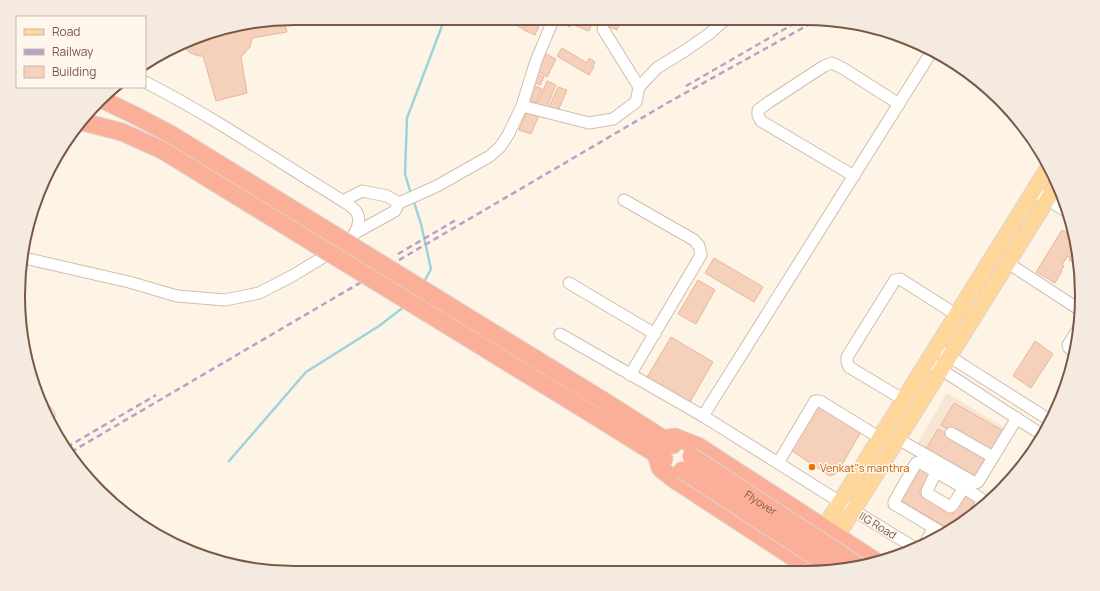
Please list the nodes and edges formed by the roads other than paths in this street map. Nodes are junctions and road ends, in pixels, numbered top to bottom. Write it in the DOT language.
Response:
graph roads {
  1 [pos="551,25"];
  2 [pos="719,25"];
  3 [pos="603,28"];
  4 [pos="929,56"];
  5 [pos="146,83"];
  6 [pos="639,87"];
  7 [pos="106,102"];
  8 [pos="899,104"];
  9 [pos="522,106"];
  10 [pos="87,123"];
  11 [pos="1046,173"];
  12 [pos="854,176"];
  13 [pos="1053,190"];
  14 [pos="1034,191"];
  15 [pos="1048,199"];
  16 [pos="624,200"];
  17 [pos="343,201"];
  18 [pos="401,202"];
  19 [pos="1060,208"];
  20 [pos="355,232"];
  21 [pos="27,259"];
  22 [pos="1008,263"];
  23 [pos="569,283"];
  24 [pos="1074,306"];
  25 [pos="957,315"];
  26 [pos="560,334"];
  27 [pos="655,334"];
  28 [pos="1072,339"];
  29 [pos="936,348"];
  30 [pos="1070,349"];
  31 [pos="949,356"];
  32 [pos="928,362"];
  33 [pos="941,370"];
  34 [pos="630,375"];
  35 [pos="904,400"];
  36 [pos="703,416"];
  37 [pos="1017,418"];
  38 [pos="1046,418"];
  39 [pos="1038,432"];
  40 [pos="951,434"];
  41 [pos="880,438"];
  42 [pos="898,439"];
  43 [pos="660,446"];
  44 [pos="993,457"];
  45 [pos="686,463"];
  46 [pos="778,463"];
  47 [pos="936,472"];
  48 [pos="964,488"];
  49 [pos="981,500"];
  50 [pos="840,502"];
  51 [pos="854,510"];
  52 [pos="939,531"];
  53 [pos="831,532"];
  54 [pos="910,544"];
  55 [pos="871,558"];
  56 [pos="852,562"];
  57 [pos="828,565"];
  58 [pos="803,566"];
  59 [pos="809,566"];
  1 -- 9 [label="street"];
  2 -- 6 [label="street"];
  3 -- 6 [label="street"];
  4 -- 8 [label="street"];
  5 -- 17 [label="street"];
  6 -- 9 [label="street"];
  7 -- 43 [label="highway, bridge"];
  8 -- 12 [label="street"];
  8 -- 12 [label="street"];
  9 -- 18 [label="street"];
  10 -- 43 [label="highway, bridge"];
  11 -- 14 [label="main road"];
  12 -- 36 [label="street"];
  13 -- 15 [label="main road"];
  14 -- 15 [label="street"];
  14 -- 25 [label="main road"];
  15 -- 19 [label="street"];
  15 -- 22 [label="main road"];
  16 -- 27 [label="street"];
  17 -- 18 [label="street"];
  17 -- 20 [label="street"];
  18 -- 20 [label="street"];
  20 -- 21 [label="street"];
  22 -- 24 [label="street"];
  22 -- 31 [label="main road"];
  23 -- 27 [label="street"];
  25 -- 29 [label="main road"];
  25 -- 35 [label="street"];
  26 -- 34 [label="street, IIG Road"];
  27 -- 34 [label="street"];
  28 -- 30 [label="street"];
  29 -- 31 [label="street"];
  29 -- 32 [label="main road"];
  31 -- 33 [label="main road"];
  31 -- 38 [label="street"];
  32 -- 33 [label="street"];
  32 -- 35 [label="main road"];
  33 -- 37 [label="street"];
  33 -- 42 [label="main road"];
  34 -- 36 [label="street, IIG Road"];
  35 -- 41 [label="main road"];
  36 -- 46 [label="street, IIG Road"];
  37 -- 39 [label="street"];
  37 -- 44 [label="street"];
  40 -- 44 [label="street"];
  41 -- 46 [label="street"];
  41 -- 50 [label="main road"];
  42 -- 44 [label="street"];
  42 -- 51 [label="main road"];
  43 -- 45 [label="highway, Flyover"];
  43 -- 53 [label="highway"];
  43 -- 58 [label="highway"];
  45 -- 56 [label="highway, Flyover, bridge"];
  45 -- 57 [label="highway, Flyover, bridge"];
  46 -- 50 [label="street, IIG Road"];
  47 -- 48 [label="street"];
  47 -- 48 [label="street"];
  47 -- 52 [label="street"];
  48 -- 49 [label="street"];
  50 -- 51 [label="street, IIG Road"];
  50 -- 53 [label="main road"];
  51 -- 53 [label="main road"];
  51 -- 54 [label="street, IIG Road"];
  53 -- 55 [label="highway"];
  53 -- 59 [label="main road"];
}
